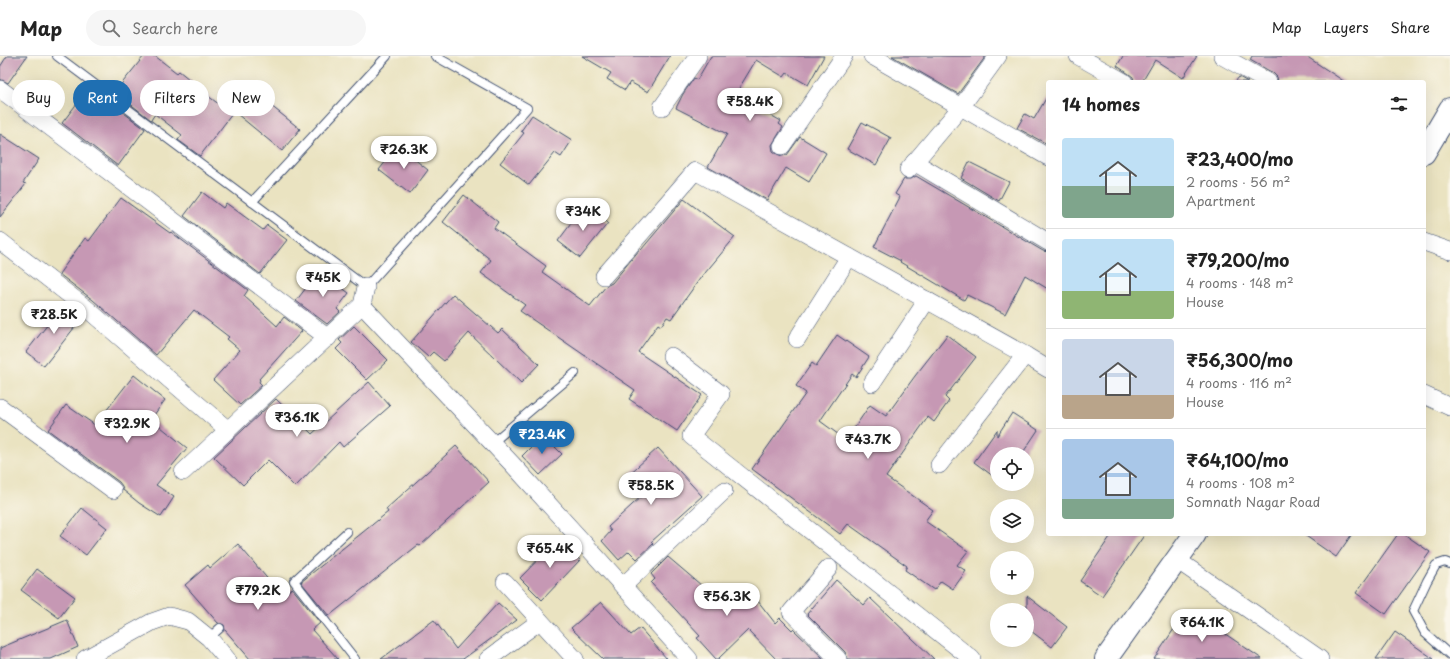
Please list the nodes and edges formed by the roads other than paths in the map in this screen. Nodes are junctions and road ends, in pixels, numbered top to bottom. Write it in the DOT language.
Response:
graph roads {
  1 [pos="57,56"];
  2 [pos="387,56"];
  3 [pos="435,56"];
  4 [pos="698,56"];
  5 [pos="844,56"];
  6 [pos="872,56"];
  7 [pos="998,56"];
  8 [pos="1078,56"];
  9 [pos="1222,56"];
  10 [pos="1120,80"];
  11 [pos="1264,80"];
  12 [pos="0,89"];
  13 [pos="662,107"];
  14 [pos="961,107"];
  15 [pos="1450,109"];
  16 [pos="782,146"];
  17 [pos="1426,150"];
  18 [pos="1046,155"];
  19 [pos="252,202"];
  20 [pos="0,240"];
  21 [pos="1046,241"];
  22 [pos="1426,243"];
  23 [pos="1450,251"];
  24 [pos="849,257"];
  25 [pos="604,276"];
  26 [pos="366,287"];
  27 [pos="927,300"];
  28 [pos="362,305"];
  29 [pos="328,338"];
  30 [pos="797,339"];
  31 [pos="1025,355"];
  32 [pos="671,356"];
  33 [pos="1046,368"];
  34 [pos="575,372"];
  35 [pos="872,383"];
  36 [pos="1426,396"];
  37 [pos="0,407"];
  38 [pos="1450,407"];
  39 [pos="228,430"];
  40 [pos="492,443"];
  41 [pos="939,464"];
  42 [pos="183,472"];
  43 [pos="113,490"];
  44 [pos="724,491"];
  45 [pos="347,532"];
  46 [pos="1194,536"];
  47 [pos="1177,560"];
  48 [pos="1450,564"];
  49 [pos="829,568"];
  50 [pos="505,582"];
  51 [pos="623,586"];
  52 [pos="540,621"];
  53 [pos="1450,655"];
  54 [pos="1111,657"];
  55 [pos="85,659"];
  56 [pos="227,659"];
  57 [pos="355,659"];
  58 [pos="488,659"];
  59 [pos="575,659"];
  60 [pos="689,659"];
  61 [pos="838,659"];
  62 [pos="972,659"];
  63 [pos="1320,659"];
  1 -- 19 [label="lane"];
  2 -- 19 [label="lane"];
  3 -- 26 [label="lane"];
  4 -- 13 [label="street"];
  5 -- 16 [label="street"];
  6 -- 14 [label="street"];
  7 -- 14 [label="street"];
  8 -- 10 [label="street"];
  9 -- 11 [label="street"];
  12 -- 29 [label="street"];
  14 -- 18 [label="street"];
  14 -- 21 [label="street"];
  15 -- 17 [label="street"];
  19 -- 26 [label="lane"];
  20 -- 39 [label="street"];
  22 -- 23 [label="street"];
  24 -- 25 [label="street"];
  24 -- 27 [label="street"];
  24 -- 30 [label="street"];
  26 -- 28 [label="street"];
  27 -- 31 [label="street"];
  27 -- 35 [label="street"];
  28 -- 29 [label="street"];
  28 -- 40 [label="street"];
  29 -- 39 [label="street"];
  31 -- 33 [label="street"];
  31 -- 41 [label="street"];
  32 -- 62 [label="street"];
  34 -- 40 [label="lane"];
  36 -- 38 [label="street"];
  37 -- 43 [label="street"];
  39 -- 42 [label="street"];
  40 -- 51 [label="street"];
  44 -- 51 [label="street"];
  45 -- 57 [label="lane"];
  46 -- 47 [label="street"];
  47 -- 54 [label="street"];
  47 -- 63 [label="street"];
  48 -- 53 [label="lane"];
  49 -- 61 [label="street"];
  50 -- 52 [label="street"];
  51 -- 60 [label="street"];
  52 -- 58 [label="street"];
  52 -- 59 [label="street"];
  55 -- 56 [label="street"];
}
